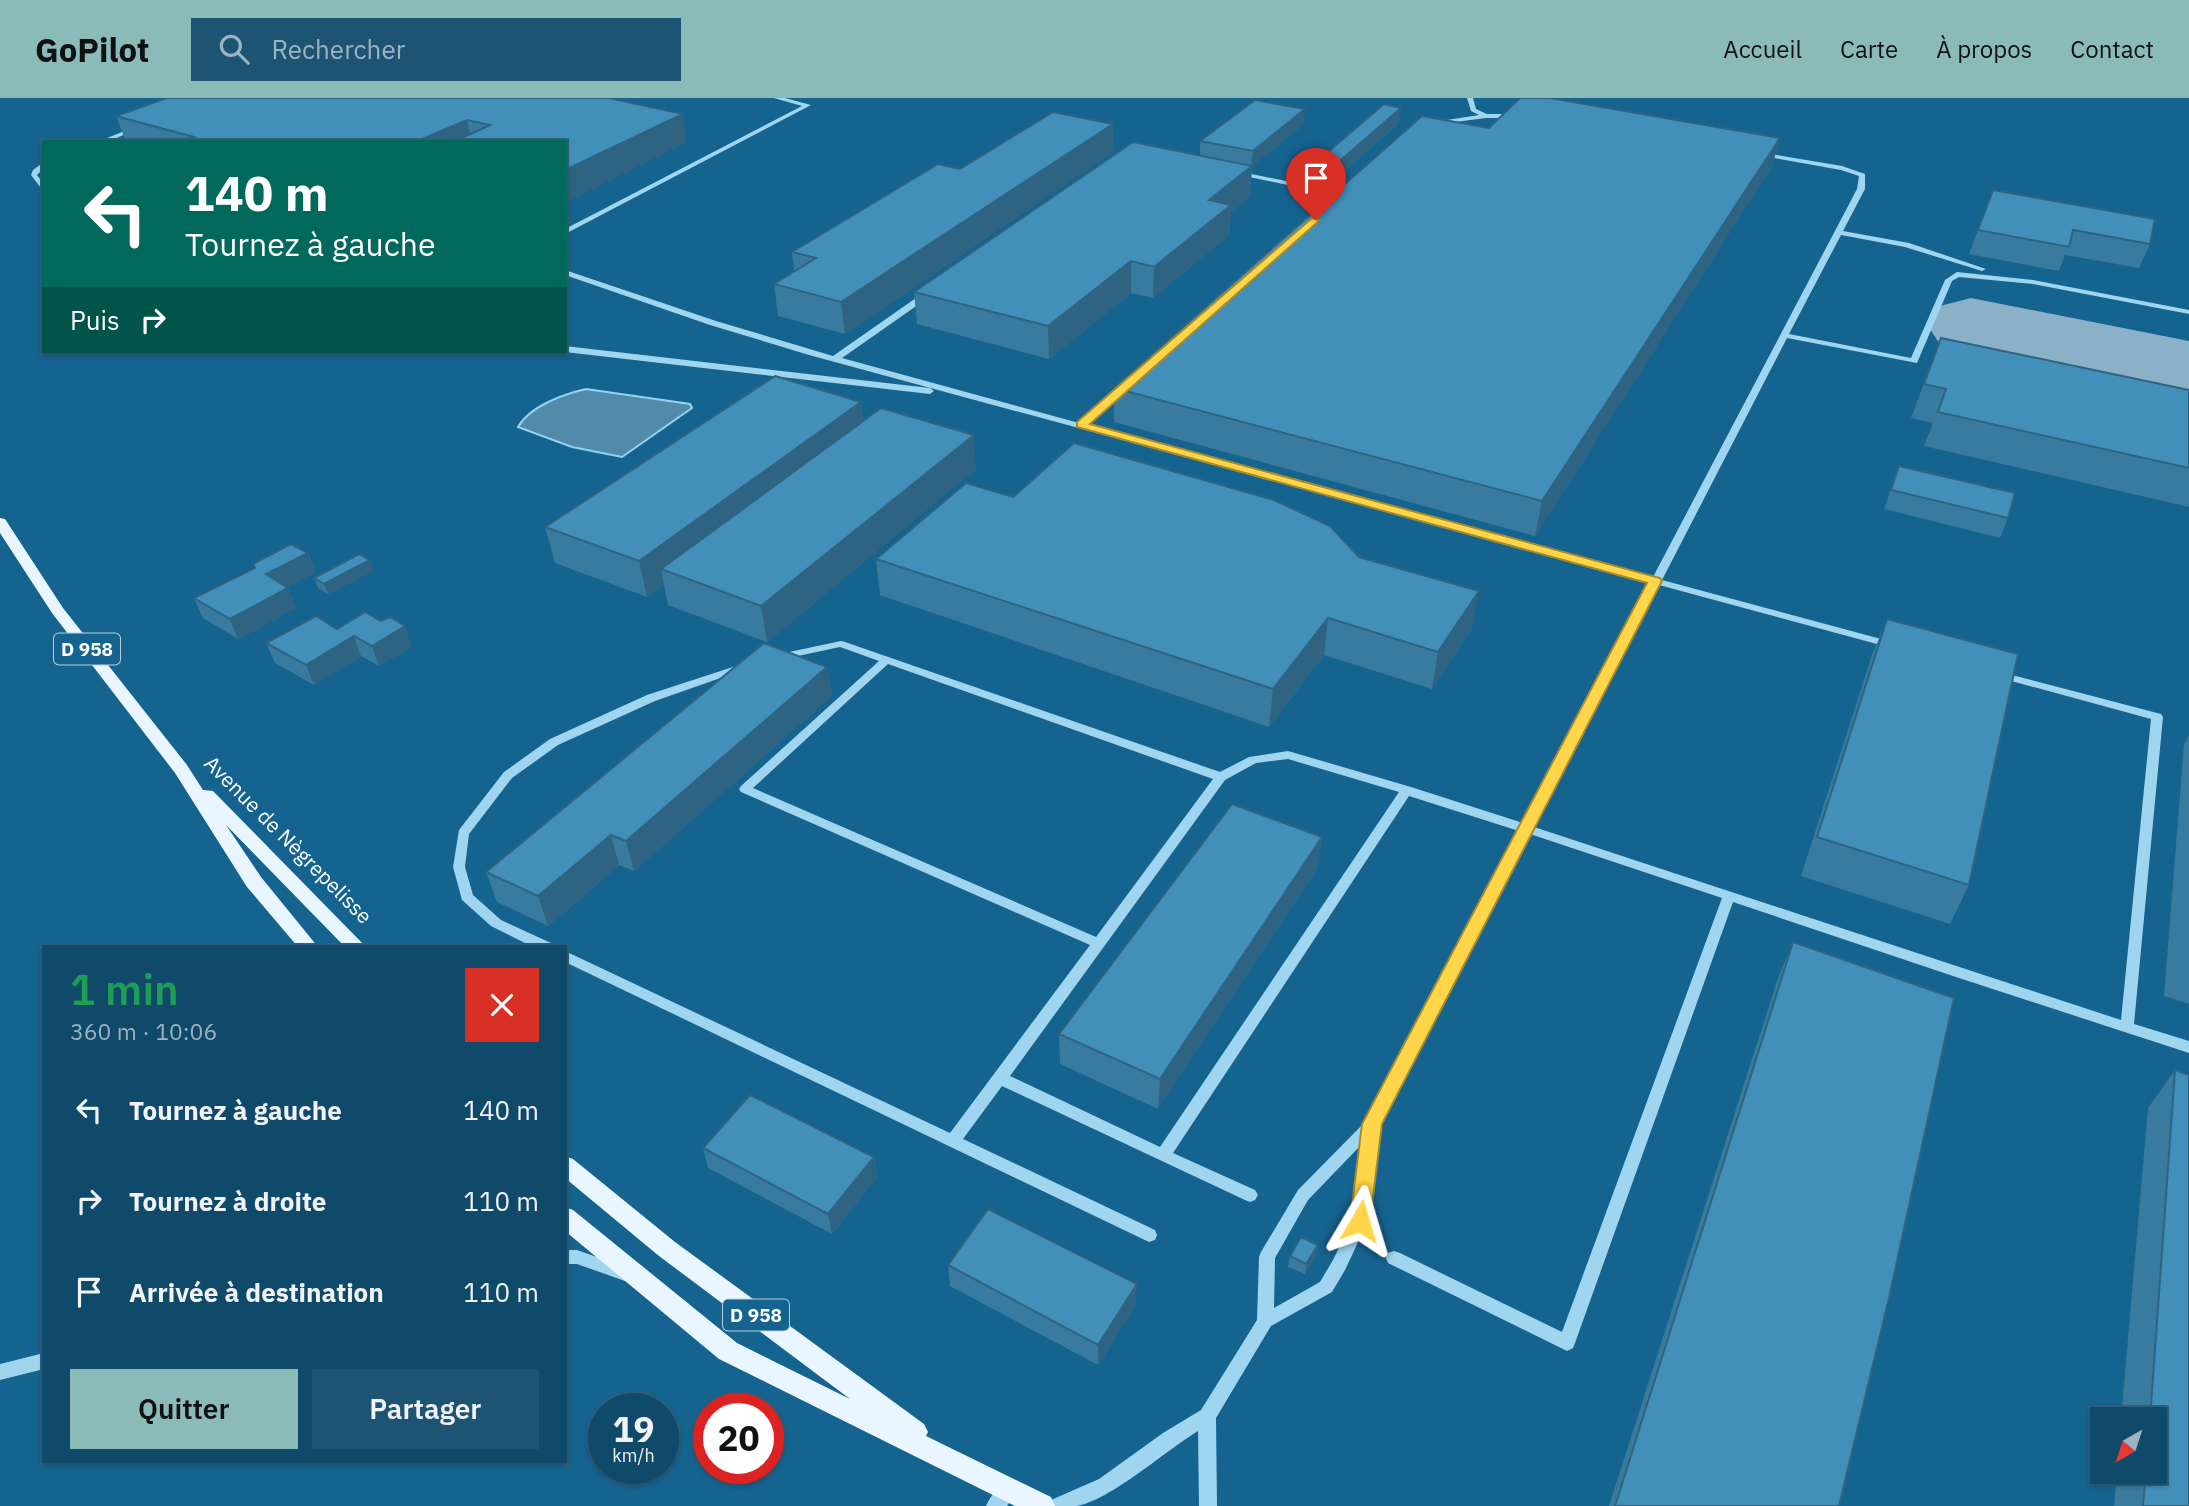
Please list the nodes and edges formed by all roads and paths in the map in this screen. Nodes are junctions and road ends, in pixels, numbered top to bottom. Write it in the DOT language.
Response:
graph roads {
  1 [pos="777,98"];
  2 [pos="1470,98"];
  3 [pos="1486,116"];
  4 [pos="1521,116"];
  5 [pos="152,122"];
  6 [pos="1427,125"];
  7 [pos="105,140"];
  8 [pos="1747,152"];
  9 [pos="42,166"];
  10 [pos="1230,172"];
  11 [pos="1349,185"];
  12 [pos="42,187"];
  13 [pos="567,231"];
  14 [pos="1837,232"];
  15 [pos="567,273"];
  16 [pos="2033,282"];
  17 [pos="935,289"];
  18 [pos="2189,312"];
  19 [pos="1783,335"];
  20 [pos="567,349"];
  21 [pos="835,359"];
  22 [pos="1138,374"];
  23 [pos="973,395"];
  24 [pos="1082,425"];
  25 [pos="0,523"];
  26 [pos="1655,581"];
  27 [pos="1906,649"];
  28 [pos="886,660"];
  29 [pos="1986,670"];
  30 [pos="181,769"];
  31 [pos="1221,777"];
  32 [pos="1407,790"];
  33 [pos="1527,827"];
  34 [pos="1729,896"];
  35 [pos="1100,943"];
  36 [pos="307,945"];
  37 [pos="355,945"];
  38 [pos="543,945"];
  39 [pos="567,957"];
  40 [pos="2127,1028"];
  41 [pos="2189,1047"];
  42 [pos="1000,1078"];
  43 [pos="1372,1124"];
  44 [pos="953,1141"];
  45 [pos="1163,1155"];
  46 [pos="567,1167"];
  47 [pos="1250,1195"];
  48 [pos="567,1219"];
  49 [pos="1149,1234"];
  50 [pos="567,1257"];
  51 [pos="1394,1258"];
  52 [pos="638,1279"];
  53 [pos="1265,1321"];
  54 [pos="42,1362"];
  55 [pos="0,1372"];
  56 [pos="1207,1416"];
  57 [pos="952,1459"];
  58 [pos="1002,1497"];
  59 [pos="1042,1506"];
  60 [pos="1057,1506"];
  61 [pos="1208,1506"];
  1 -- 13 [label="street"];
  2 -- 3 [label="street"];
  3 -- 4 [label="street"];
  3 -- 6 [label="street"];
  5 -- 7 [label="street"];
  8 -- 14 [label="street"];
  9 -- 12 [label="lane"];
  10 -- 11 [label="street"];
  14 -- 16 [label="street"];
  14 -- 19 [label="street"];
  15 -- 21 [label="street"];
  16 -- 18 [label="lane"];
  16 -- 19 [label="street"];
  17 -- 21 [label="street"];
  19 -- 26 [label="street"];
  20 -- 23 [label="street"];
  21 -- 23 [label="street"];
  22 -- 24 [label="street"];
  23 -- 24 [label="street"];
  24 -- 26 [label="street"];
  25 -- 30 [label="main road, Avenue de Nègrepelisse / D 958"];
  26 -- 27 [label="street"];
  26 -- 33 [label="street"];
  28 -- 31 [label="street"];
  28 -- 35 [label="street"];
  28 -- 38 [label="street"];
  29 -- 40 [label="street"];
  30 -- 36 [label="main road, Avenue de Nègrepelisse / D 958"];
  30 -- 37 [label="main road, Avenue de Nègrepelisse / D 958"];
  31 -- 32 [label="street"];
  31 -- 35 [label="street"];
  32 -- 33 [label="street"];
  32 -- 45 [label="street"];
  33 -- 34 [label="street"];
  33 -- 43 [label="street"];
  34 -- 40 [label="street"];
  34 -- 51 [label="street"];
  35 -- 42 [label="street"];
  39 -- 44 [label="street"];
  40 -- 41 [label="street"];
  42 -- 44 [label="lane"];
  42 -- 45 [label="street"];
  43 -- 53 [label="street"];
  43 -- 53 [label="street"];
  44 -- 49 [label="street"];
  45 -- 47 [label="street"];
  46 -- 57 [label="main road, D 958"];
  48 -- 52 [label="main road, D 958"];
  50 -- 52 [label="street"];
  52 -- 57 [label="main road, D 958"];
  53 -- 56 [label="street"];
  54 -- 55 [label="street"];
  56 -- 60 [label="lane"];
  56 -- 61 [label="street"];
  57 -- 58 [label="main road, D 958"];
  58 -- 59 [label="main road, D 958"];
}
